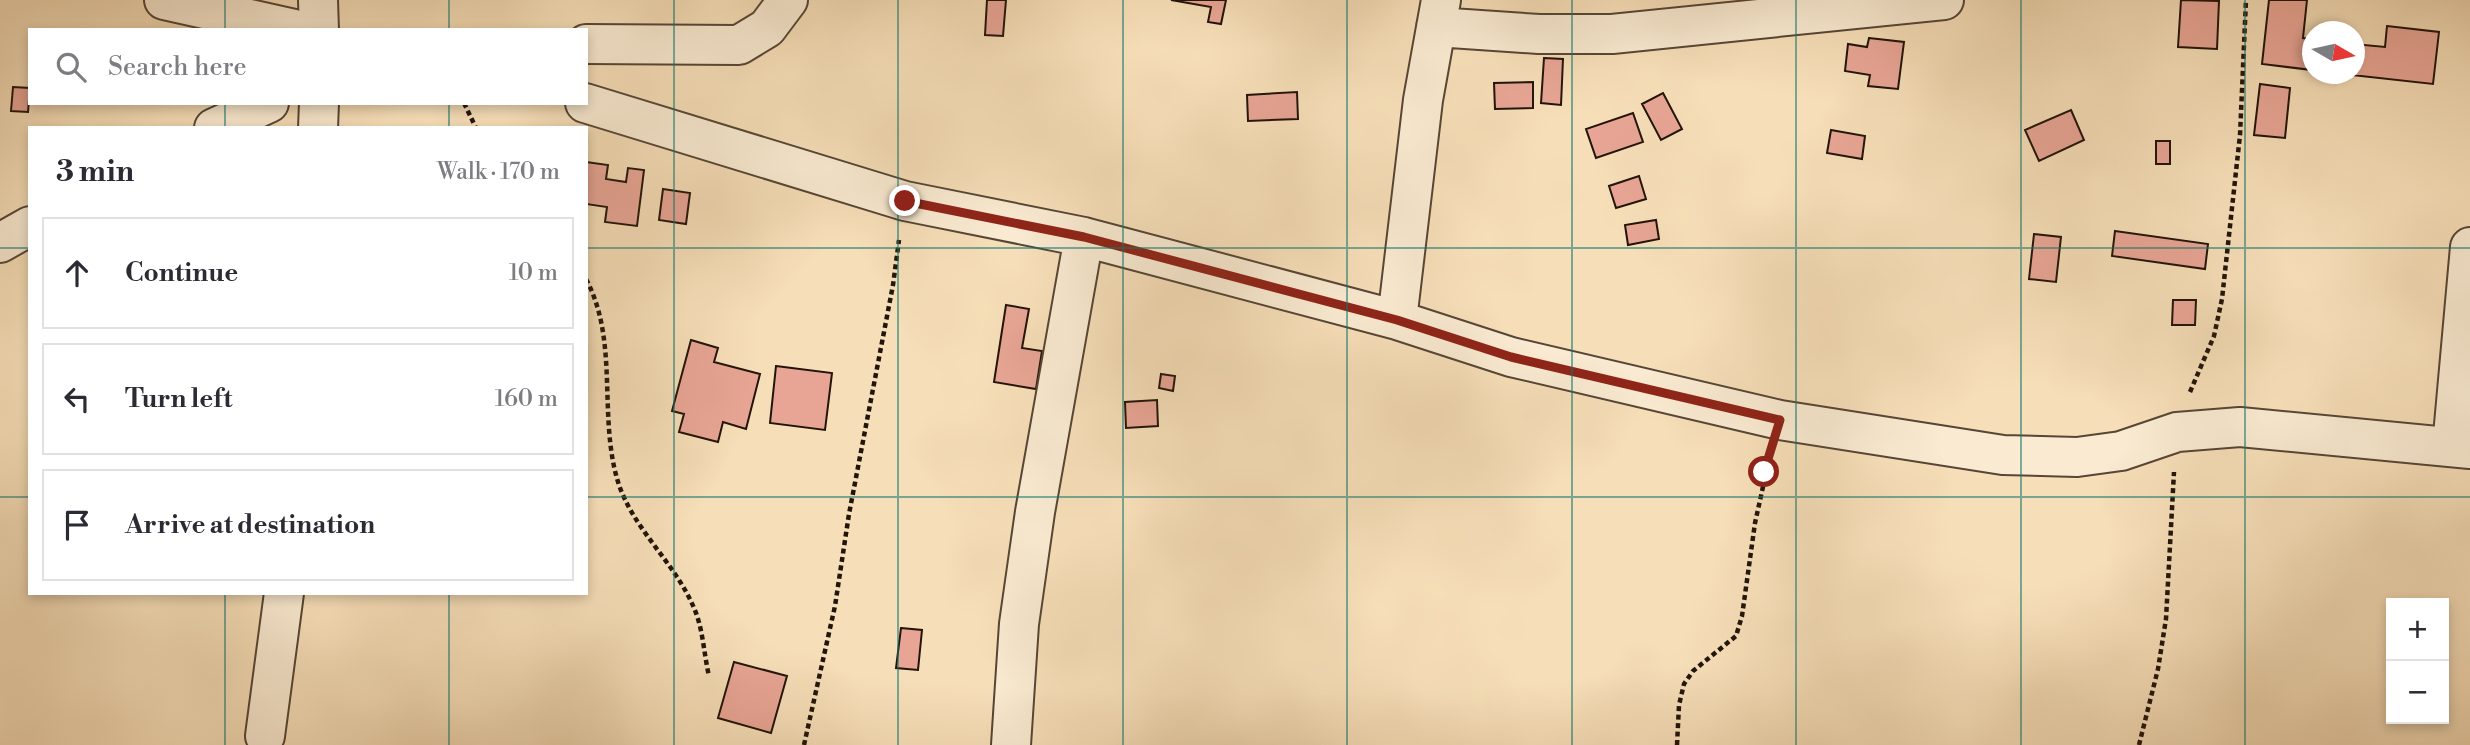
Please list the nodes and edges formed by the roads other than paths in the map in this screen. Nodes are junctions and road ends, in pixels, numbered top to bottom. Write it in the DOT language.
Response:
graph roads {
  1 [pos="164,0"];
  2 [pos="318,0"];
  3 [pos="788,0"];
  4 [pos="1944,0"];
  5 [pos="1439,14"];
  6 [pos="290,28"];
  7 [pos="318,28"];
  8 [pos="588,44"];
  9 [pos="588,104"];
  10 [pos="265,105"];
  11 [pos="319,105"];
  12 [pos="218,126"];
  13 [pos="318,126"];
  14 [pos="28,227"];
  15 [pos="1084,237"];
  16 [pos="0,243"];
  17 [pos="2470,247"];
  18 [pos="1397,320"];
  19 [pos="2461,448"];
  20 [pos="284,595"];
  21 [pos="265,736"];
  22 [pos="1011,745"];
  1 -- 6 [label="street"];
  2 -- 7 [label="street"];
  3 -- 8 [label="street"];
  4 -- 5 [label="street"];
  5 -- 18 [label="street"];
  9 -- 15 [label="street"];
  10 -- 12 [label="street"];
  11 -- 13 [label="street"];
  14 -- 16 [label="street"];
  15 -- 18 [label="street"];
  15 -- 22 [label="street"];
  17 -- 19 [label="street"];
  18 -- 19 [label="street"];
  20 -- 21 [label="street"];
}
